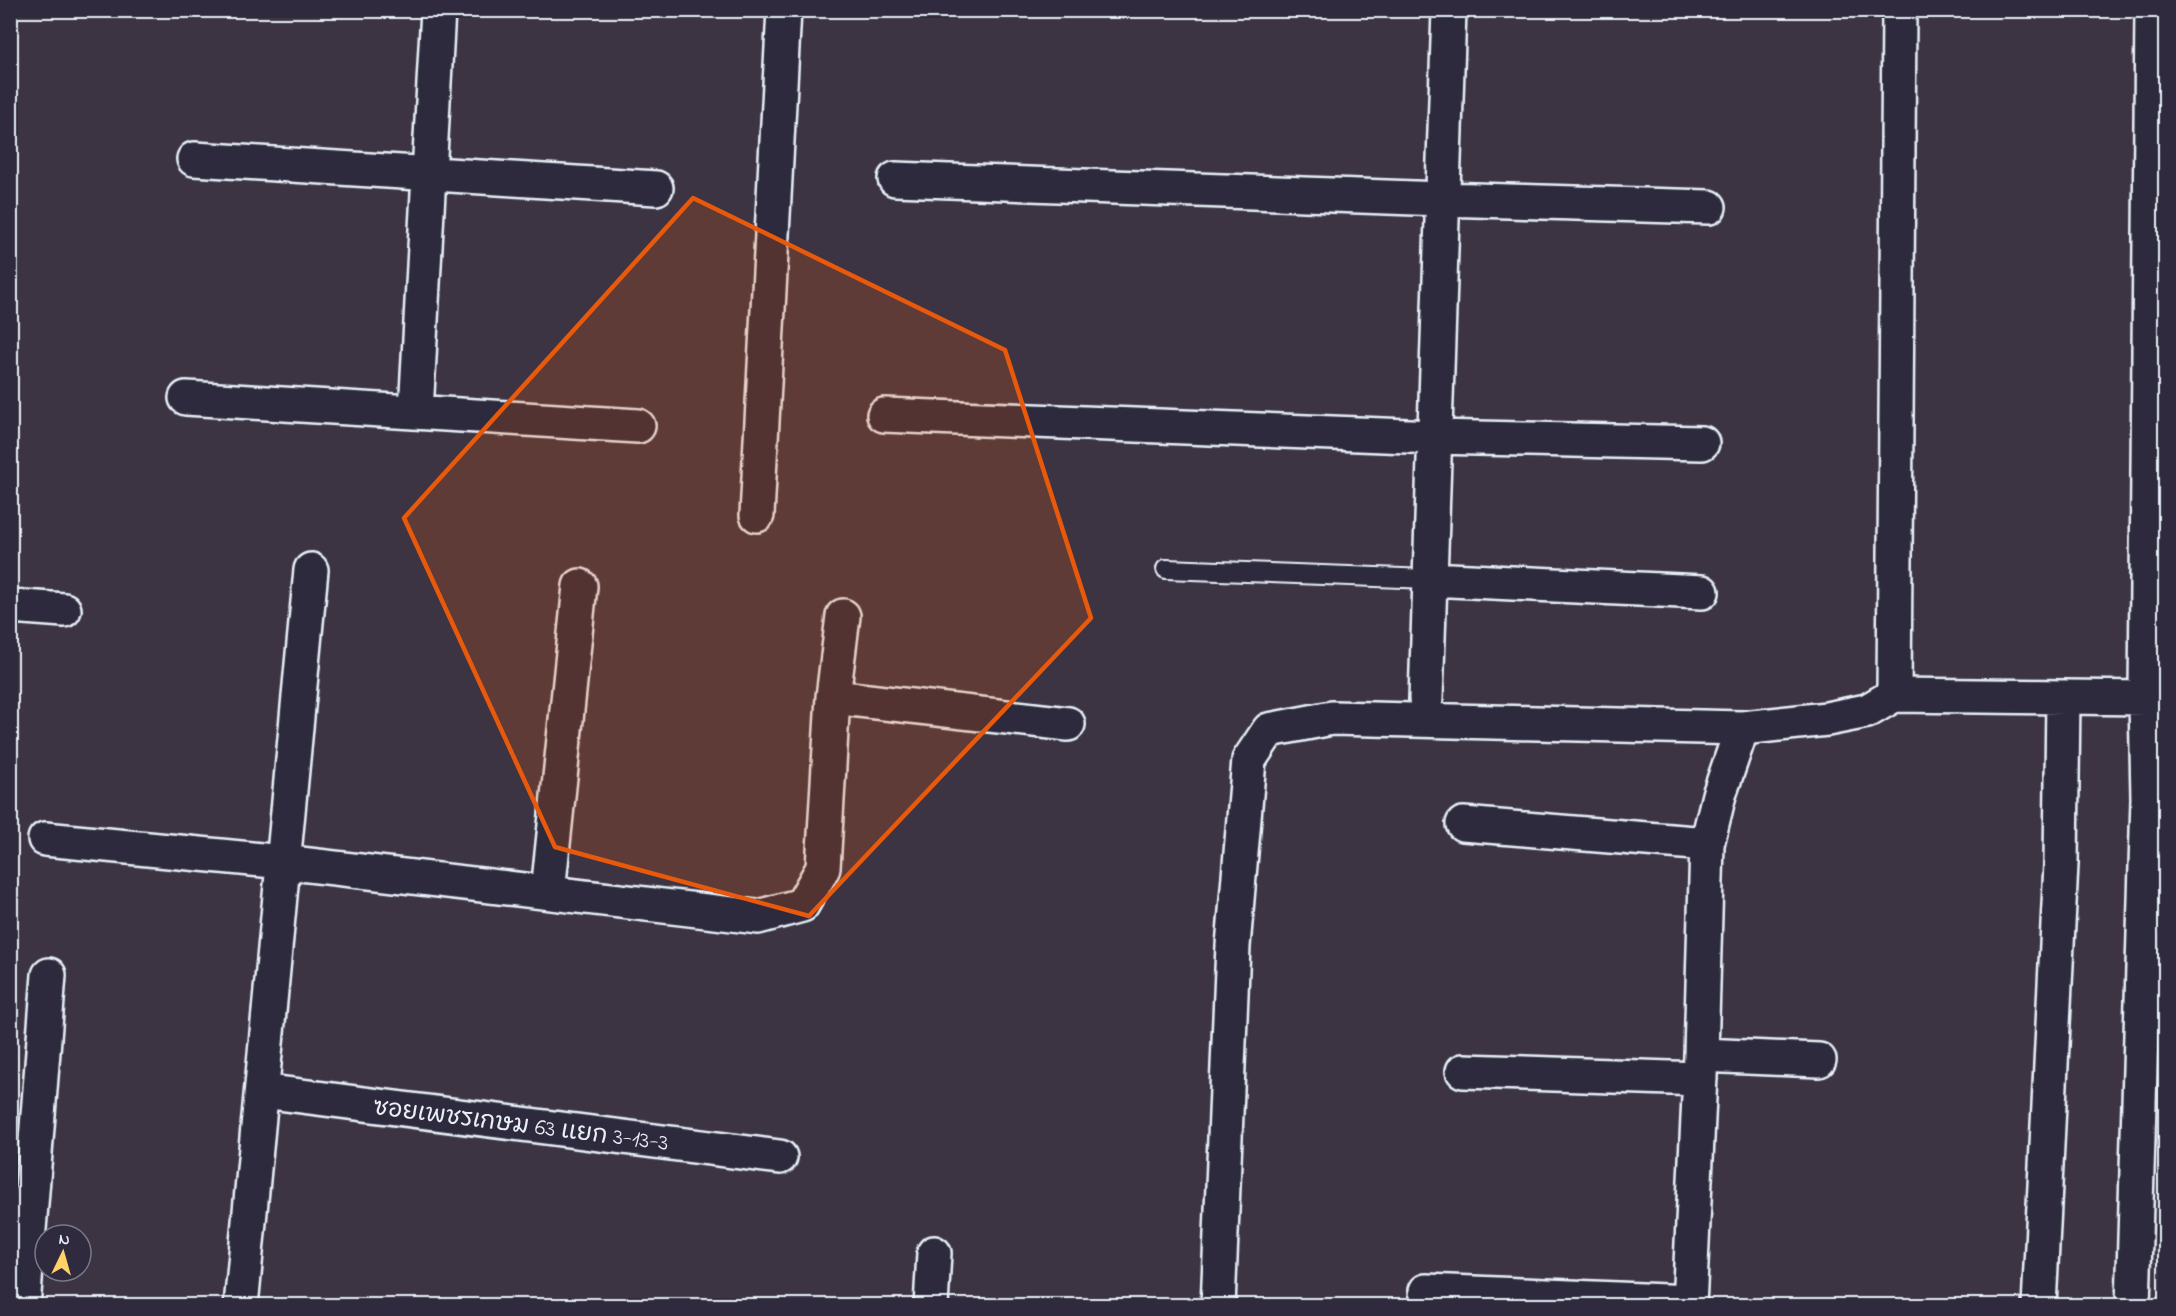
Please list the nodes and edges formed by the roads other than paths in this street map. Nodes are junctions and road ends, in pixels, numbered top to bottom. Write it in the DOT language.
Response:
graph roads {
  1 [pos="438,10"];
  2 [pos="784,10"];
  3 [pos="1449,10"];
  4 [pos="1899,10"];
  5 [pos="2152,10"];
  6 [pos="194,159"];
  7 [pos="430,173"];
  8 [pos="895,179"];
  9 [pos="656,188"];
  10 [pos="1442,199"];
  11 [pos="1709,207"];
  12 [pos="186,398"];
  13 [pos="416,412"];
  14 [pos="884,415"];
  15 [pos="638,426"];
  16 [pos="1434,437"];
  17 [pos="1702,442"];
  18 [pos="757,515"];
  19 [pos="1166,569"];
  20 [pos="311,570"];
  21 [pos="1429,579"];
  22 [pos="580,586"];
  23 [pos="1702,592"];
  24 [pos="10,606"];
  25 [pos="64,610"];
  26 [pos="843,616"];
  27 [pos="1894,695"];
  28 [pos="833,697"];
  29 [pos="2063,697"];
  30 [pos="1426,699"];
  31 [pos="2156,702"];
  32 [pos="1068,724"];
  33 [pos="1742,728"];
  34 [pos="1463,824"];
  35 [pos="45,839"];
  36 [pos="1707,844"];
  37 [pos="283,862"];
  38 [pos="548,892"];
  39 [pos="49,975"];
  40 [pos="1818,1060"];
  41 [pos="1700,1067"];
  42 [pos="1463,1071"];
  43 [pos="262,1091"];
  44 [pos="780,1157"];
  45 [pos="934,1253"];
  46 [pos="1426,1291"];
  47 [pos="1690,1304"];
  48 [pos="23,1305"];
  49 [pos="241,1305"];
  50 [pos="931,1305"];
  51 [pos="1218,1305"];
  52 [pos="2039,1305"];
  53 [pos="2133,1305"];
  1 -- 7 [label="street"];
  2 -- 18 [label="street"];
  3 -- 10 [label="street"];
  4 -- 27 [label="street"];
  5 -- 31 [label="street"];
  6 -- 7 [label="street"];
  7 -- 9 [label="street"];
  7 -- 13 [label="street"];
  8 -- 10 [label="street"];
  10 -- 11 [label="street"];
  10 -- 16 [label="street"];
  12 -- 13 [label="street"];
  13 -- 15 [label="street"];
  14 -- 16 [label="street"];
  16 -- 17 [label="street"];
  16 -- 21 [label="street"];
  19 -- 21 [label="lane"];
  20 -- 37 [label="street"];
  21 -- 23 [label="street"];
  21 -- 30 [label="street"];
  22 -- 38 [label="street"];
  24 -- 25 [label="street"];
  26 -- 28 [label="street"];
  27 -- 29 [label="street"];
  27 -- 33 [label="street"];
  28 -- 32 [label="street"];
  28 -- 38 [label="street"];
  29 -- 31 [label="street"];
  29 -- 52 [label="street"];
  31 -- 53 [label="street"];
  33 -- 36 [label="street"];
  33 -- 51 [label="street"];
  34 -- 36 [label="street"];
  35 -- 37 [label="street"];
  36 -- 41 [label="street"];
  37 -- 38 [label="street"];
  37 -- 43 [label="street"];
  39 -- 48 [label="street"];
  40 -- 41 [label="street"];
  41 -- 42 [label="street"];
  41 -- 47 [label="street"];
  43 -- 44 [label="street, ซอยเพชรเกษม 63 แยก 3-13-3"];
  43 -- 49 [label="street"];
  45 -- 50 [label="street"];
  46 -- 47 [label="street"];
}
